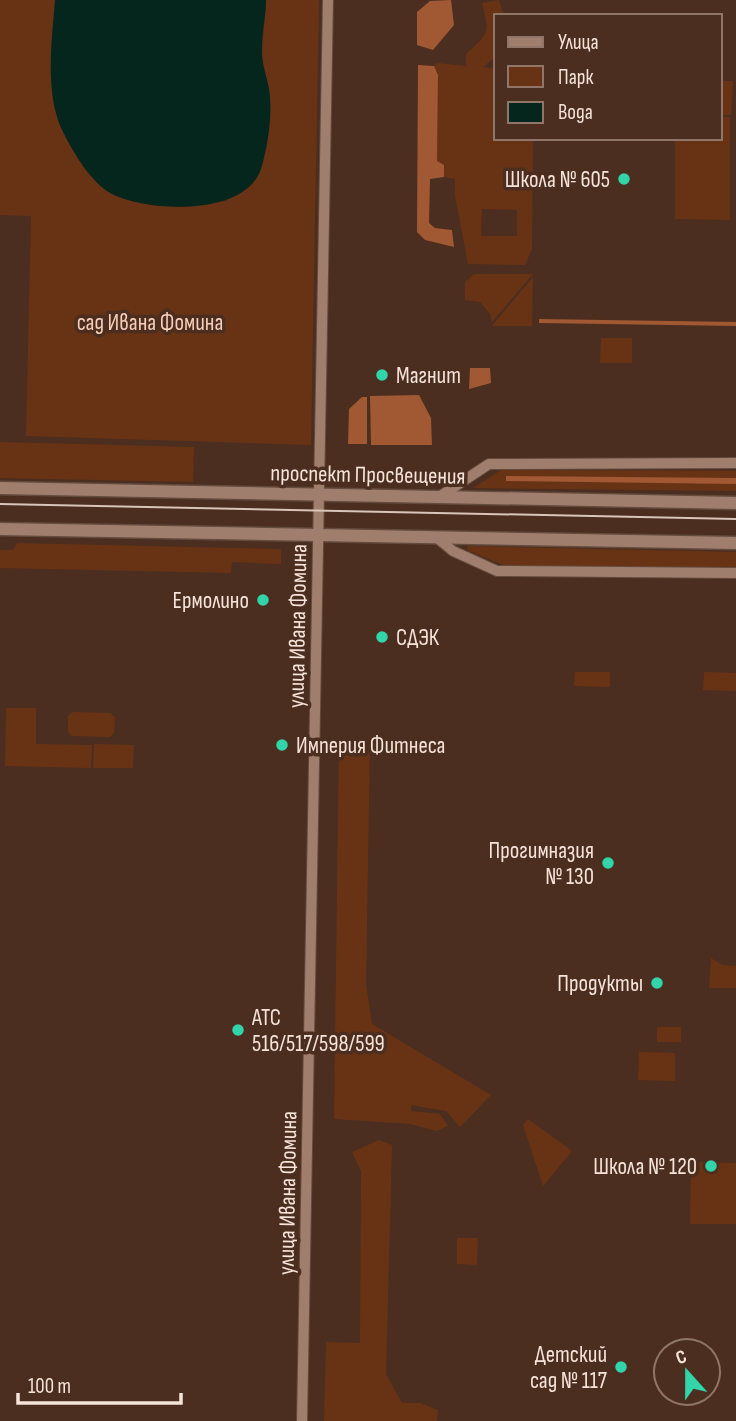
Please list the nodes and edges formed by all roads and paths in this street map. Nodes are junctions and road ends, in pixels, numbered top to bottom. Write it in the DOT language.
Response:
graph roads {
  1 [pos="328,0"];
  2 [pos="736,463"];
  3 [pos="0,488"];
  4 [pos="319,494"];
  5 [pos="439,497"];
  6 [pos="736,503"];
  7 [pos="0,529"];
  8 [pos="318,535"];
  9 [pos="436,537"];
  10 [pos="736,543"];
  11 [pos="736,573"];
  12 [pos="302,1421"];
  1 -- 4 [label="street, улица Ивана Фомина"];
  2 -- 5 [label="street"];
  3 -- 4 [label="main road, проспект Просвещения"];
  4 -- 5 [label="main road, проспект Просвещения"];
  4 -- 8 [label="street, улица Ивана Фомина"];
  5 -- 6 [label="main road, проспект Просвещения"];
  7 -- 8 [label="main road"];
  8 -- 9 [label="main road"];
  8 -- 12 [label="street, улица Ивана Фомина"];
  9 -- 10 [label="main road"];
  9 -- 11 [label="street"];
}
